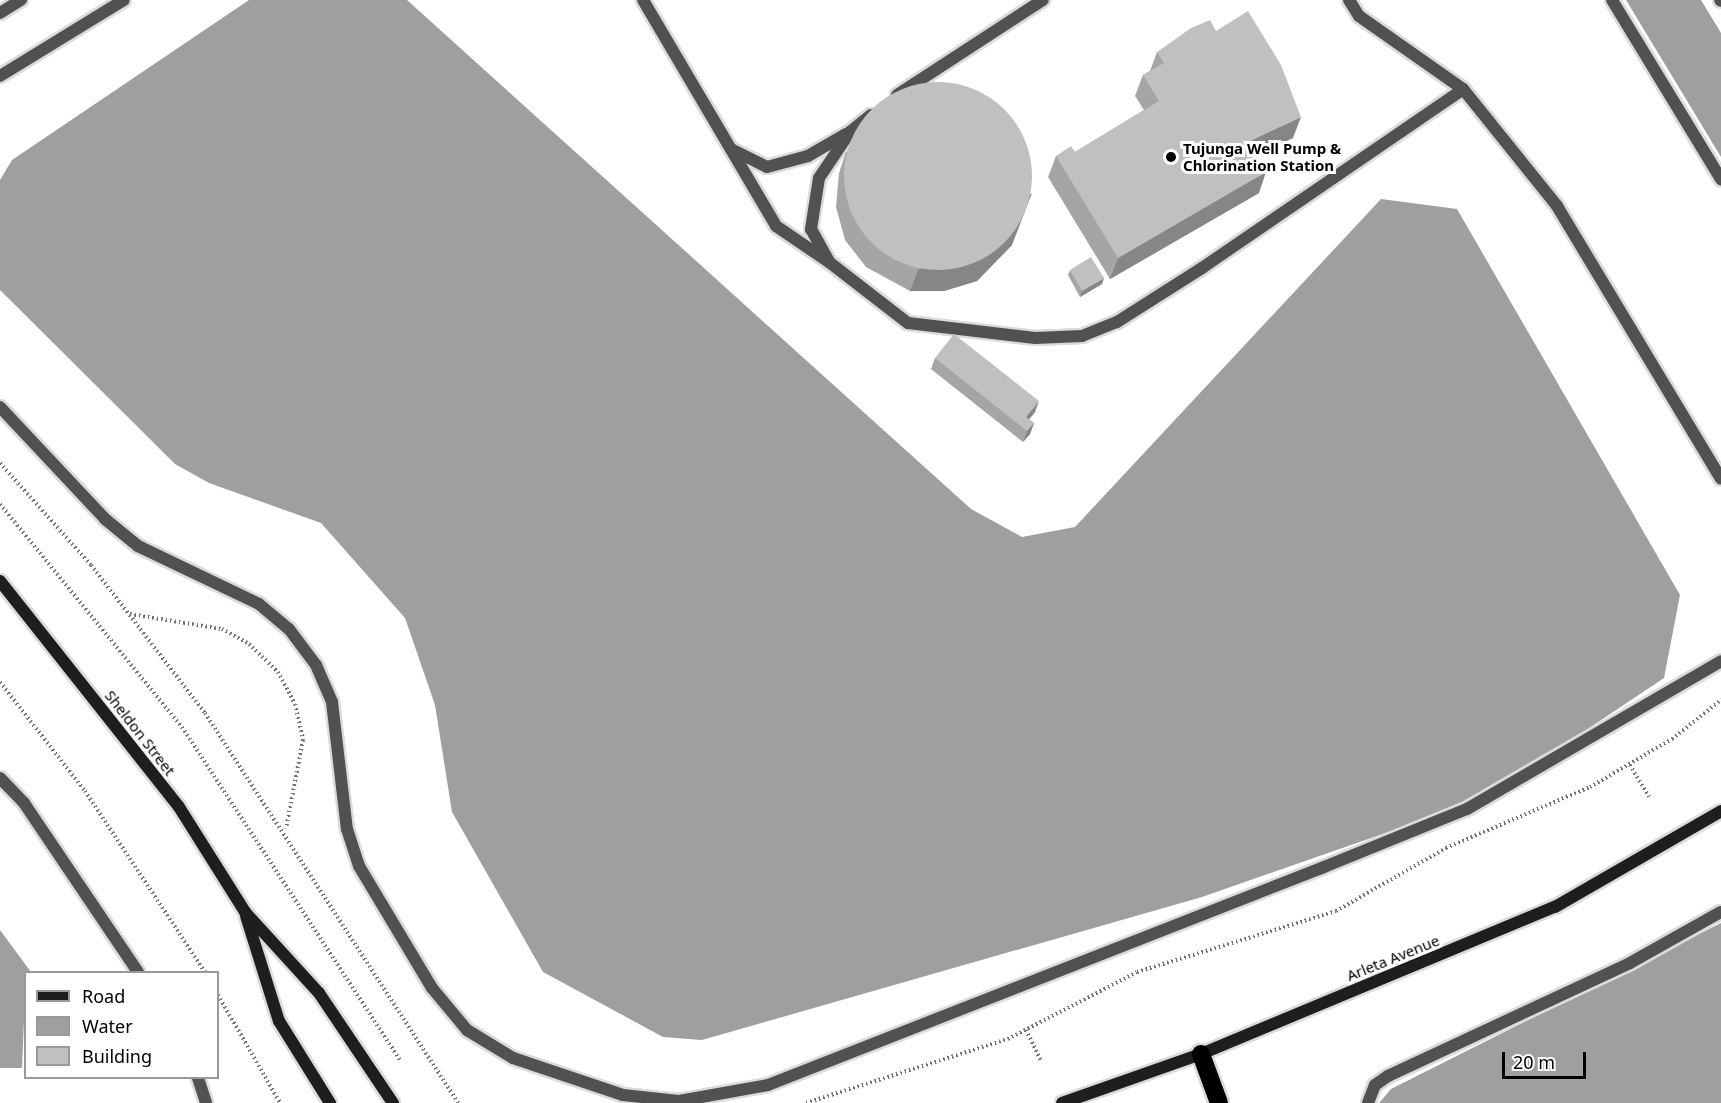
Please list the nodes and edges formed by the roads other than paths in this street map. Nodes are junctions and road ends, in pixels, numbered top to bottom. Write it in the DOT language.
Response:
graph roads {
  1 [pos="21,0"];
  2 [pos="124,0"];
  3 [pos="643,0"];
  4 [pos="1043,0"];
  5 [pos="1349,0"];
  6 [pos="1612,0"];
  7 [pos="0,13"];
  8 [pos="0,76"];
  9 [pos="1463,89"];
  10 [pos="850,132"];
  11 [pos="730,149"];
  12 [pos="1721,180"];
  13 [pos="830,262"];
  14 [pos="0,407"];
  15 [pos="1721,478"];
  16 [pos="0,581"];
  17 [pos="1721,661"];
  18 [pos="0,778"];
  19 [pos="1721,811"];
  20 [pos="245,912"];
  21 [pos="1721,912"];
  22 [pos="137,971"];
  23 [pos="1201,1054"];
  24 [pos="199,1079"];
  25 [pos="206,1103"];
  26 [pos="330,1103"];
  27 [pos="393,1103"];
  28 [pos="1062,1103"];
  29 [pos="1219,1103"];
  30 [pos="1368,1103"];
  1 -- 7 [label="lane"];
  2 -- 8 [label="lane"];
  3 -- 11 [label="lane"];
  4 -- 10 [label="lane"];
  5 -- 9 [label="lane"];
  6 -- 12 [label="lane"];
  9 -- 13 [label="lane"];
  9 -- 15 [label="lane"];
  10 -- 11 [label="lane"];
  10 -- 13 [label="lane"];
  11 -- 13 [label="lane"];
  14 -- 17 [label="lane"];
  16 -- 20 [label="main road, Sheldon Street"];
  18 -- 22 [label="lane"];
  19 -- 23 [label="main road, Arleta Avenue"];
  20 -- 26 [label="main road, Sheldon Street"];
  20 -- 27 [label="main road, Sheldon Street"];
  21 -- 30 [label="lane"];
  23 -- 28 [label="main road, Arleta Avenue"];
  23 -- 29 [label="highway"];
  24 -- 25 [label="lane"];
}
